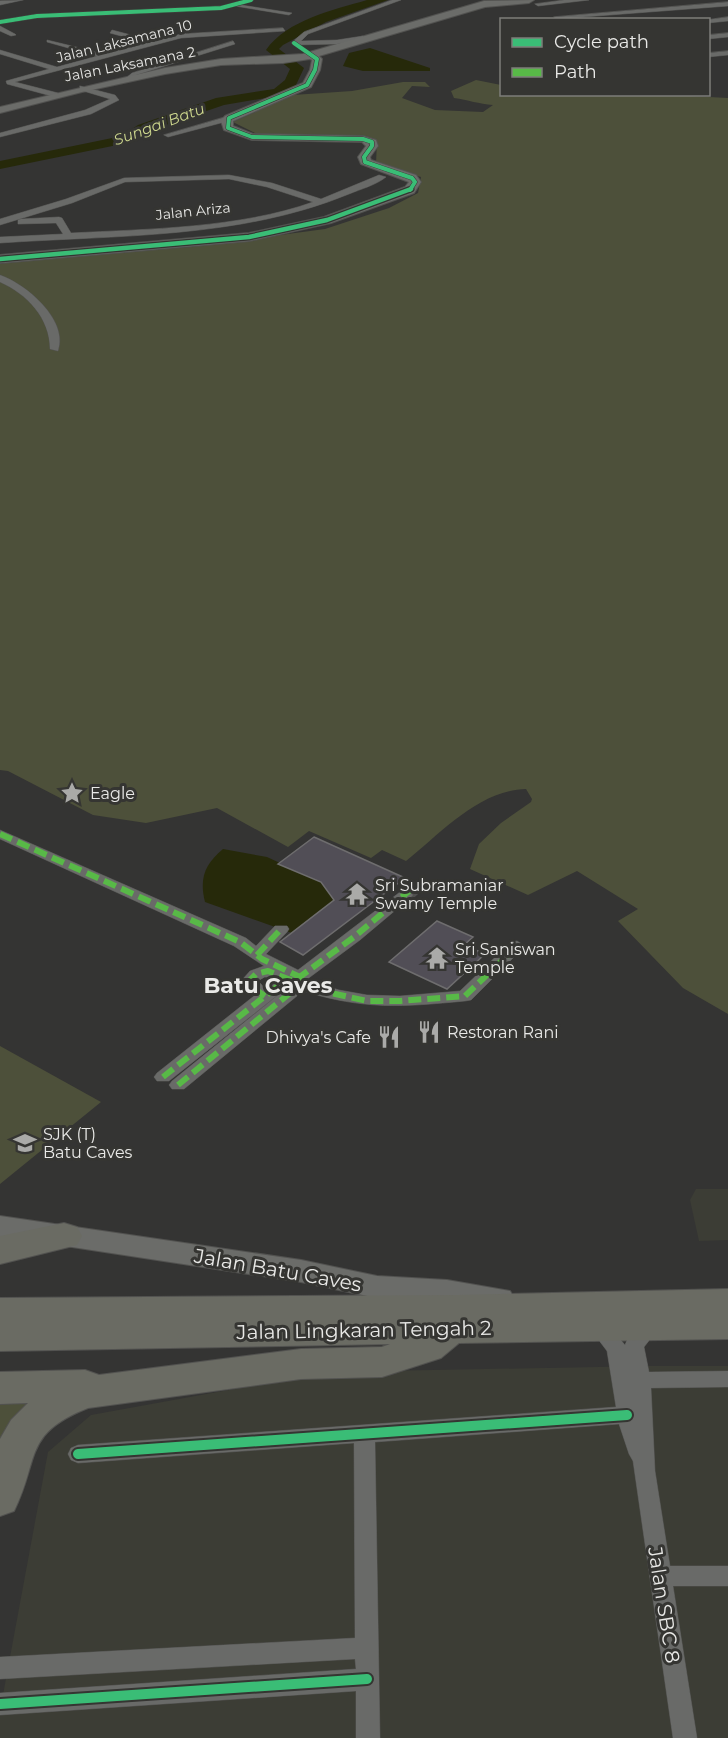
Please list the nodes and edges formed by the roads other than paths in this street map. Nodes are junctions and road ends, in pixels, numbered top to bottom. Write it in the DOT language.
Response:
graph roads {
  1 [pos="20,0"];
  2 [pos="251,0"];
  3 [pos="398,0"];
  4 [pos="586,0"];
  5 [pos="700,0"];
  6 [pos="533,1"];
  7 [pos="0,3"];
  8 [pos="87,4"];
  9 [pos="728,4"];
  10 [pos="709,5"];
  11 [pos="236,6"];
  12 [pos="280,12"];
  13 [pos="289,12"];
  14 [pos="87,14"];
  15 [pos="264,16"];
  16 [pos="559,18"];
  17 [pos="728,18"];
  18 [pos="710,21"];
  19 [pos="0,22"];
  20 [pos="0,28"];
  21 [pos="283,30"];
  22 [pos="112,32"];
  23 [pos="13,35"];
  24 [pos="728,35"];
  25 [pos="710,37"];
  26 [pos="363,38"];
  27 [pos="49,41"];
  28 [pos="154,43"];
  29 [pos="233,43"];
  30 [pos="294,43"];
  31 [pos="0,52"];
  32 [pos="728,53"];
  33 [pos="710,55"];
  34 [pos="104,56"];
  35 [pos="305,57"];
  36 [pos="57,69"];
  37 [pos="130,78"];
  38 [pos="4,81"];
  39 [pos="82,88"];
  40 [pos="55,95"];
  41 [pos="0,110"];
  42 [pos="229,118"];
  43 [pos="0,135"];
  44 [pos="168,135"];
  45 [pos="382,177"];
  46 [pos="319,201"];
  47 [pos="0,223"];
  48 [pos="200,226"];
  49 [pos="187,227"];
  50 [pos="68,235"];
  51 [pos="0,240"];
  52 [pos="211,241"];
  53 [pos="195,242"];
  54 [pos="0,259"];
  55 [pos="0,278"];
  56 [pos="55,349"];
  57 [pos="0,834"];
  58 [pos="405,895"];
  59 [pos="281,929"];
  60 [pos="517,946"];
  61 [pos="257,956"];
  62 [pos="296,980"];
  63 [pos="265,996"];
  64 [pos="0,1226"];
  65 [pos="64,1236"];
  66 [pos="0,1250"];
  67 [pos="728,1303"];
  68 [pos="556,1307"];
  69 [pos="0,1312"];
  70 [pos="330,1320"];
  71 [pos="728,1323"];
  72 [pos="652,1325"];
  73 [pos="598,1326"];
  74 [pos="450,1329"];
  75 [pos="0,1336"];
  76 [pos="728,1379"];
  77 [pos="640,1380"];
  78 [pos="147,1384"];
  79 [pos="0,1388"];
  80 [pos="627,1415"];
  81 [pos="364,1432"];
  82 [pos="78,1454"];
  83 [pos="644,1471"];
  84 [pos="0,1499"];
  85 [pos="660,1576"];
  86 [pos="728,1576"];
  87 [pos="367,1648"];
  88 [pos="0,1668"];
  89 [pos="367,1679"];
  90 [pos="0,1704"];
  91 [pos="368,1738"];
  92 [pos="685,1738"];
  1 -- 7 [label="street"];
  2 -- 11 [label="street"];
  3 -- 30 [label="street"];
  4 -- 6 [label="street"];
  5 -- 10 [label="street"];
  6 -- 16 [label="street"];
  6 -- 26 [label="street, Jalan Laksamana 2"];
  8 -- 14 [label="street"];
  9 -- 10 [label="street"];
  10 -- 16 [label="street"];
  10 -- 17 [label="street"];
  11 -- 12 [label="street"];
  11 -- 14 [label="street"];
  12 -- 13 [label="street"];
  12 -- 15 [label="street"];
  14 -- 19 [label="street"];
  17 -- 18 [label="street"];
  20 -- 23 [label="street"];
  21 -- 28 [label="street, Jalan Laksamana 10"];
  22 -- 28 [label="street"];
  24 -- 25 [label="street"];
  26 -- 30 [label="street"];
  26 -- 35 [label="street, Jalan Laksamana 2"];
  27 -- 34 [label="street"];
  28 -- 34 [label="street, Jalan Laksamana 10"];
  29 -- 37 [label="street"];
  30 -- 35 [label="street"];
  31 -- 36 [label="street"];
  32 -- 33 [label="street"];
  34 -- 36 [label="street, Jalan Laksamana 10"];
  35 -- 37 [label="street, Jalan Laksamana 2"];
  35 -- 42 [label="street"];
  36 -- 38 [label="street, Jalan Laksamana 10"];
  37 -- 39 [label="street, Jalan Laksamana 2"];
  38 -- 40 [label="street"];
  39 -- 40 [label="street, Jalan Laksamana 2"];
  39 -- 43 [label="street"];
  40 -- 41 [label="street, Jalan Laksamana 2"];
  42 -- 44 [label="street"];
  42 -- 52 [label="street"];
  45 -- 46 [label="street, Jalan Ariza"];
  46 -- 47 [label="street"];
  46 -- 48 [label="street, Jalan Ariza"];
  47 -- 50 [label="street"];
  48 -- 49 [label="street, Jalan Ariza"];
  48 -- 52 [label="street"];
  49 -- 50 [label="street, Jalan Ariza"];
  49 -- 53 [label="street"];
  50 -- 51 [label="street, Jalan Ariza"];
  52 -- 53 [label="street"];
  53 -- 54 [label="street"];
  55 -- 56 [label="street"];
  57 -- 61 [label="street"];
  58 -- 62 [label="street"];
  59 -- 61 [label="street"];
  60 -- 62 [label="street"];
  61 -- 62 [label="street"];
  62 -- 63 [label="street"];
  62 -- 63 [label="street"];
  62 -- 63 [label="street"];
  64 -- 65 [label="street, Jalan Batu Caves"];
  65 -- 66 [label="highway"];
  65 -- 68 [label="street, Jalan Batu Caves"];
  67 -- 68 [label="highway, Jalan Lingkaran Tengah 2"];
  68 -- 70 [label="highway, Jalan Lingkaran Tengah 2"];
  69 -- 70 [label="highway, Jalan Lingkaran Tengah 2"];
  70 -- 74 [label="highway, Jalan Lingkaran Tengah 2"];
  70 -- 75 [label="highway, Jalan Lingkaran Tengah 2"];
  71 -- 72 [label="highway, Jalan Lingkaran Tengah 2"];
  72 -- 73 [label="highway, Jalan Lingkaran Tengah 2"];
  72 -- 77 [label="street, Jalan SBC 8"];
  73 -- 74 [label="highway, Jalan Lingkaran Tengah 2"];
  73 -- 80 [label="street, Jalan SBC 8"];
  74 -- 78 [label="highway"];
  76 -- 77 [label="street"];
  77 -- 83 [label="street, Jalan SBC 8"];
  78 -- 79 [label="highway"];
  78 -- 84 [label="highway"];
  80 -- 81 [label="street"];
  80 -- 83 [label="street, Jalan SBC 8"];
  81 -- 82 [label="street"];
  81 -- 87 [label="street"];
  83 -- 85 [label="street, Jalan SBC 8"];
  85 -- 86 [label="street"];
  85 -- 92 [label="street, Jalan SBC 8"];
  87 -- 88 [label="street"];
  87 -- 89 [label="street"];
  89 -- 90 [label="street"];
  89 -- 91 [label="street"];
}
